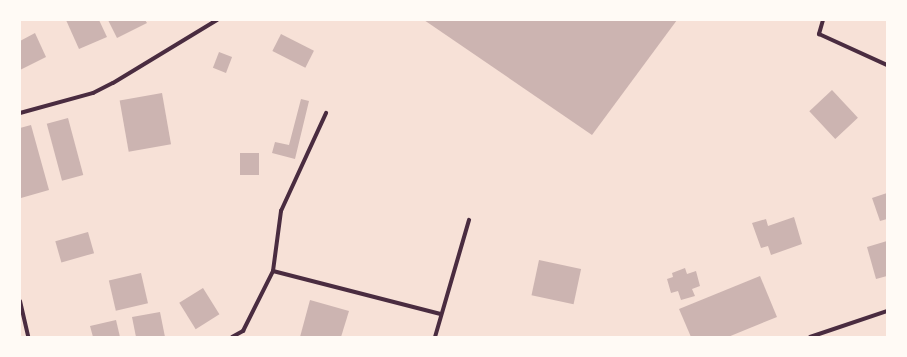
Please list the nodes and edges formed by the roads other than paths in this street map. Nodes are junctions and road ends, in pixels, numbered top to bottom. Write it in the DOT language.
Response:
graph roads {
  1 [pos="217,20"];
  2 [pos="823,20"];
  3 [pos="887,65"];
  4 [pos="20,113"];
  5 [pos="326,113"];
  6 [pos="469,220"];
  7 [pos="273,271"];
  8 [pos="20,301"];
  9 [pos="887,311"];
  10 [pos="441,314"];
  11 [pos="28,337"];
  12 [pos="232,337"];
  13 [pos="436,337"];
  14 [pos="810,337"];
  1 -- 4 [label="street"];
  2 -- 3 [label="street"];
  5 -- 7 [label="street"];
  6 -- 10 [label="street"];
  7 -- 10 [label="street"];
  7 -- 12 [label="street"];
  8 -- 11 [label="street"];
  9 -- 14 [label="street"];
  10 -- 13 [label="street"];
}
